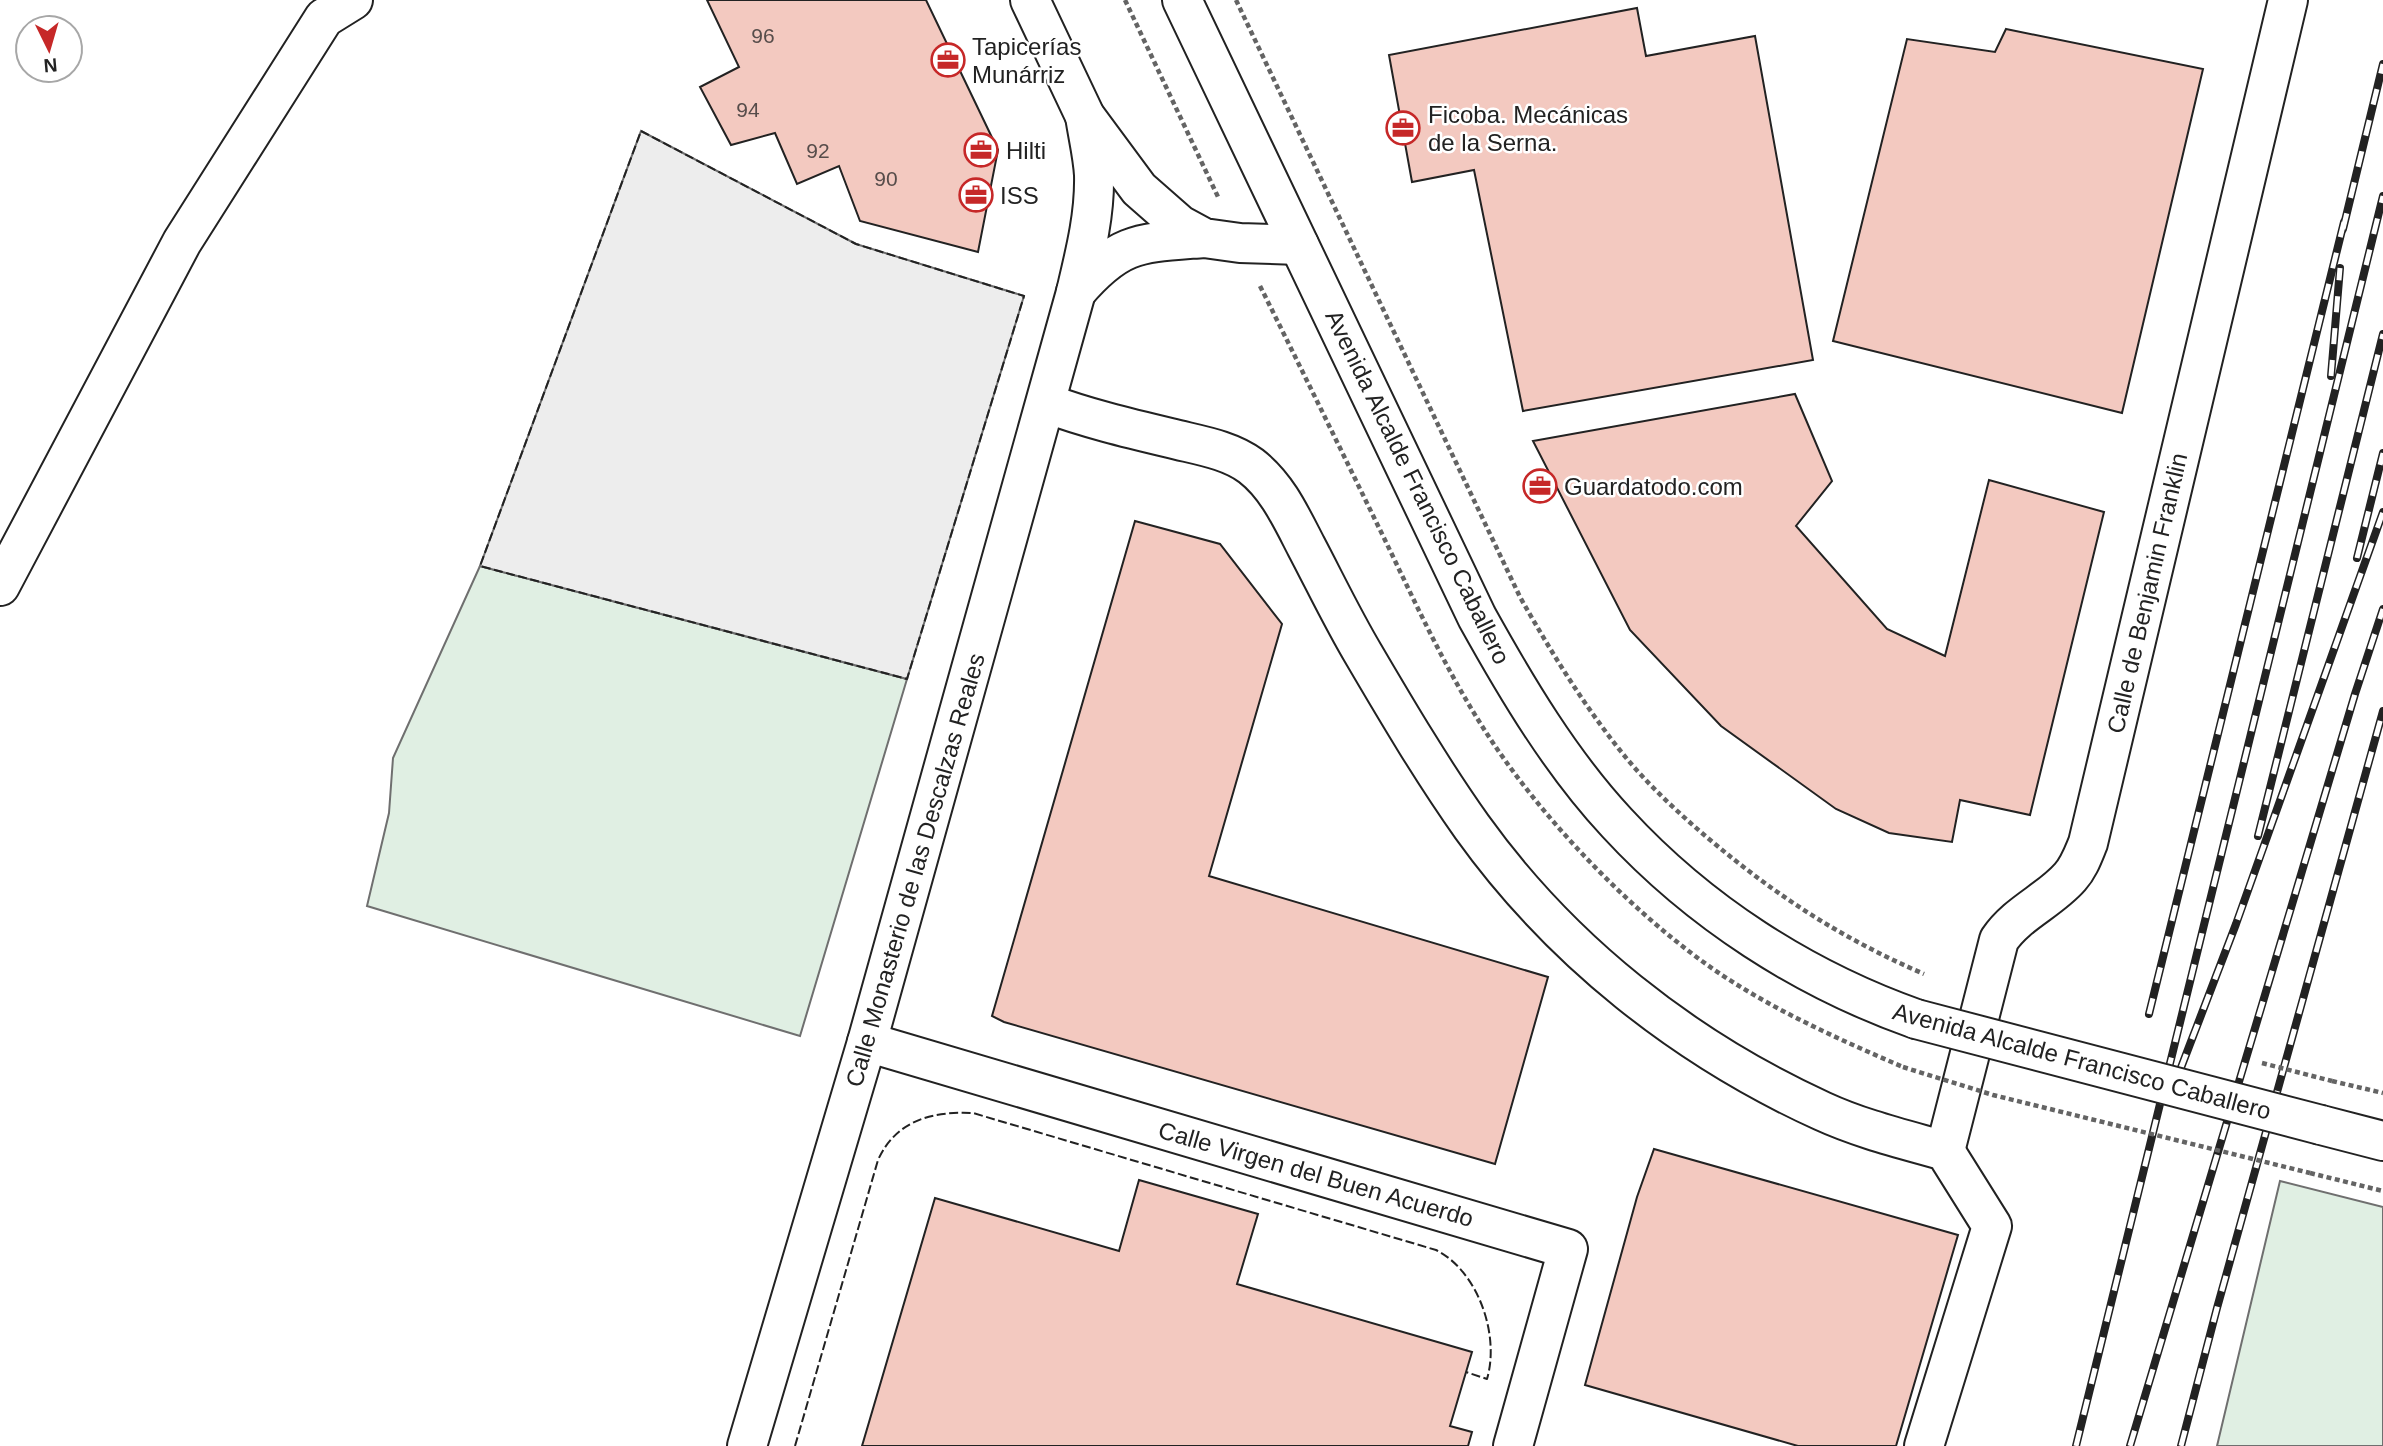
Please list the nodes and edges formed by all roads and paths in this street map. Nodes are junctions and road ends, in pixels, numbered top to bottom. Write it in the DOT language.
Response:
graph roads {
  1 [pos="353,0"];
  2 [pos="1030,0"];
  3 [pos="1125,0"];
  4 [pos="1182,0"];
  5 [pos="1236,0"];
  6 [pos="2288,0"];
  7 [pos="1085,116"];
  8 [pos="1222,240"];
  9 [pos="1299,245"];
  10 [pos="1076,292"];
  11 [pos="1045,403"];
  12 [pos="0,586"];
  13 [pos="1410,593"];
  14 [pos="1928,976"];
  15 [pos="867,1042"];
  16 [pos="1903,1067"];
  17 [pos="2332,1081"];
  18 [pos="2383,1093"];
  19 [pos="2383,1141"];
  20 [pos="1945,1150"];
  21 [pos="2383,1191"];
  22 [pos="747,1446"];
  23 [pos="1513,1446"];
  24 [pos="1924,1446"];
  1 -- 12 [label="street"];
  2 -- 7 [label="street"];
  3 -- 8 [label="path"];
  4 -- 9 [label="street, Avenida Alcalde Francisco Caballero"];
  5 -- 14 [label="path, Avenida Alcalde Francisco Caballero"];
  6 -- 20 [label="street, Calle de Benjamin Franklin"];
  7 -- 8 [label="street"];
  7 -- 10 [label="street, Calle Monasterio de las Descalzas Reales"];
  8 -- 9 [label="street"];
  8 -- 10 [label="street, Calle Monasterio de las Descalzas Reales"];
  8 -- 13 [label="path"];
  9 -- 19 [label="street, Avenida Alcalde Francisco Caballero, bridge"];
  10 -- 11 [label="street, Calle Monasterio de las Descalzas Reales"];
  11 -- 15 [label="street, Calle Monasterio de las Descalzas Reales"];
  11 -- 20 [label="street"];
  15 -- 22 [label="street, Calle Monasterio de las Descalzas Reales"];
  15 -- 23 [label="street, Calle Virgen del Buen Acuerdo"];
  16 -- 21 [label="path, Avenida Alcalde Francisco Caballero, bridge"];
  17 -- 18 [label="path"];
  20 -- 24 [label="street"];
}
